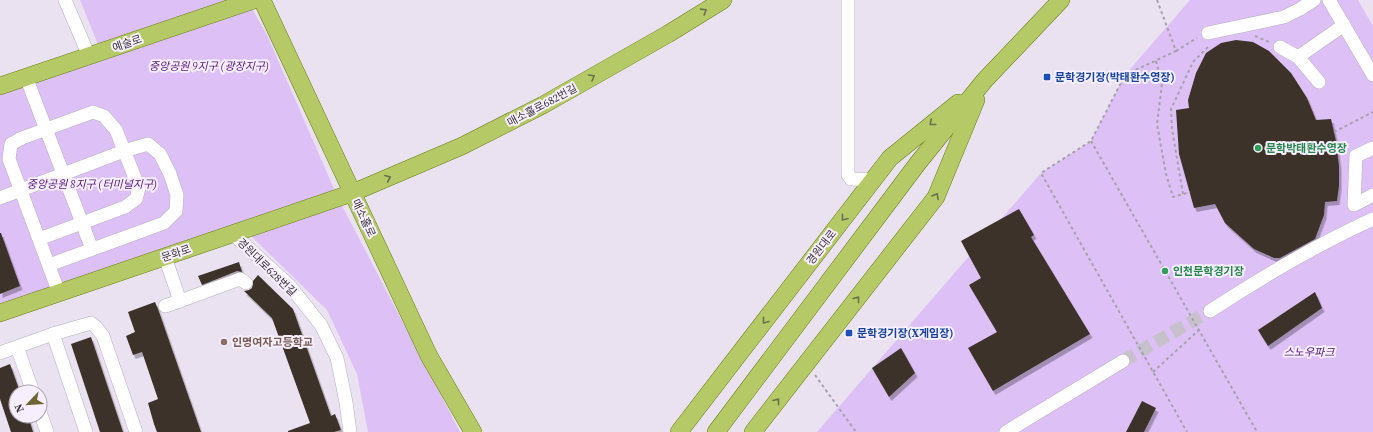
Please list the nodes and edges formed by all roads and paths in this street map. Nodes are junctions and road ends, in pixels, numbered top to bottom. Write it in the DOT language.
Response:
graph roads {
  1 [pos="65,0"];
  2 [pos="254,0"];
  3 [pos="262,0"];
  4 [pos="723,0"];
  5 [pos="848,0"];
  6 [pos="1061,0"];
  7 [pos="1157,0"];
  8 [pos="1314,0"];
  9 [pos="1329,0"];
  10 [pos="1344,26"];
  11 [pos="1252,34"];
  12 [pos="1210,38"];
  13 [pos="1280,48"];
  14 [pos="1176,51"];
  15 [pos="89,56"];
  16 [pos="1298,57"];
  17 [pos="1156,61"];
  18 [pos="1373,75"];
  19 [pos="26,77"];
  20 [pos="984,81"];
  21 [pos="1319,82"];
  22 [pos="0,86"];
  23 [pos="1373,112"];
  24 [pos="47,129"];
  25 [pos="1334,132"];
  26 [pos="1091,141"];
  27 [pos="124,151"];
  28 [pos="1372,151"];
  29 [pos="64,174"];
  30 [pos="873,180"];
  31 [pos="21,191"];
  32 [pos="1190,192"];
  33 [pos="352,193"];
  34 [pos="1183,194"];
  35 [pos="1373,195"];
  36 [pos="0,198"];
  37 [pos="1373,219"];
  38 [pos="82,223"];
  39 [pos="234,234"];
  40 [pos="39,239"];
  41 [pos="92,250"];
  42 [pos="165,257"];
  43 [pos="49,265"];
  44 [pos="246,283"];
  45 [pos="59,293"];
  46 [pos="180,301"];
  47 [pos="165,306"];
  48 [pos="1210,311"];
  49 [pos="0,313"];
  50 [pos="1199,330"];
  51 [pos="53,334"];
  52 [pos="18,347"];
  53 [pos="0,353"];
  54 [pos="1123,361"];
  55 [pos="806,363"];
  56 [pos="1153,372"];
  57 [pos="30,384"];
  58 [pos="86,432"];
  59 [pos="136,432"];
  60 [pos="350,432"];
  61 [pos="473,432"];
  62 [pos="679,432"];
  63 [pos="716,432"];
  64 [pos="753,432"];
  65 [pos="856,432"];
  66 [pos="1006,432"];
  67 [pos="1187,432"];
  68 [pos="1257,432"];
  1 -- 15 [label="street"];
  2 -- 15 [label="main road, 예술로"];
  3 -- 33 [label="main road, 매소홀로"];
  33 -- 4 [label="main road, 매소홀로682번길, one-way"];
  5 -- 30 [label="street"];
  6 -- 20 [label="main road, 경원대로"];
  7 -- 14 [label="path"];
  8 -- 12 [label="street"];
  9 -- 10 [label="street"];
  10 -- 16 [label="street"];
  10 -- 18 [label="street"];
  11 -- 13 [label="path"];
  12 -- 14 [label="path"];
  12 -- 34 [label="path"];
  13 -- 16 [label="street"];
  14 -- 17 [label="path"];
  15 -- 19 [label="main road, 예술로"];
  16 -- 21 [label="street"];
  17 -- 26 [label="path"];
  17 -- 34 [label="path"];
  19 -- 22 [label="main road, 예술로"];
  19 -- 24 [label="street"];
  20 -- 30 [label="main road, 경원대로, one-way"];
  55 -- 20 [label="main road, 경원대로, one-way"];
  20 -- 63 [label="main road, 경원대로"];
  23 -- 25 [label="path"];
  24 -- 27 [label="street"];
  24 -- 29 [label="street"];
  24 -- 31 [label="street"];
  26 -- 50 [label="path"];
  26 -- 56 [label="path"];
  27 -- 29 [label="street"];
  27 -- 38 [label="street"];
  27 -- 41 [label="street"];
  28 -- 35 [label="street"];
  29 -- 31 [label="street"];
  29 -- 38 [label="street"];
  30 -- 62 [label="main road, 경원대로, one-way"];
  31 -- 36 [label="street"];
  31 -- 40 [label="street"];
  32 -- 34 [label="path"];
  33 -- 39 [label="main road, 문화로"];
  33 -- 61 [label="main road, 매소홀로"];
  37 -- 48 [label="street"];
  38 -- 40 [label="street"];
  38 -- 41 [label="street"];
  39 -- 42 [label="main road, 문화로"];
  39 -- 60 [label="street, 경원대로628번길"];
  40 -- 43 [label="street"];
  41 -- 43 [label="street"];
  42 -- 45 [label="main road, 문화로"];
  42 -- 46 [label="street"];
  43 -- 45 [label="street"];
  44 -- 46 [label="street"];
  45 -- 49 [label="main road, 문화로"];
  46 -- 47 [label="street"];
  50 -- 56 [label="path"];
  50 -- 68 [label="path"];
  51 -- 52 [label="street"];
  51 -- 58 [label="street"];
  51 -- 59 [label="street"];
  52 -- 53 [label="street"];
  52 -- 57 [label="street"];
  54 -- 66 [label="street"];
  64 -- 55 [label="main road, 경원대로, one-way"];
  55 -- 65 [label="path"];
  56 -- 67 [label="path"];
}
